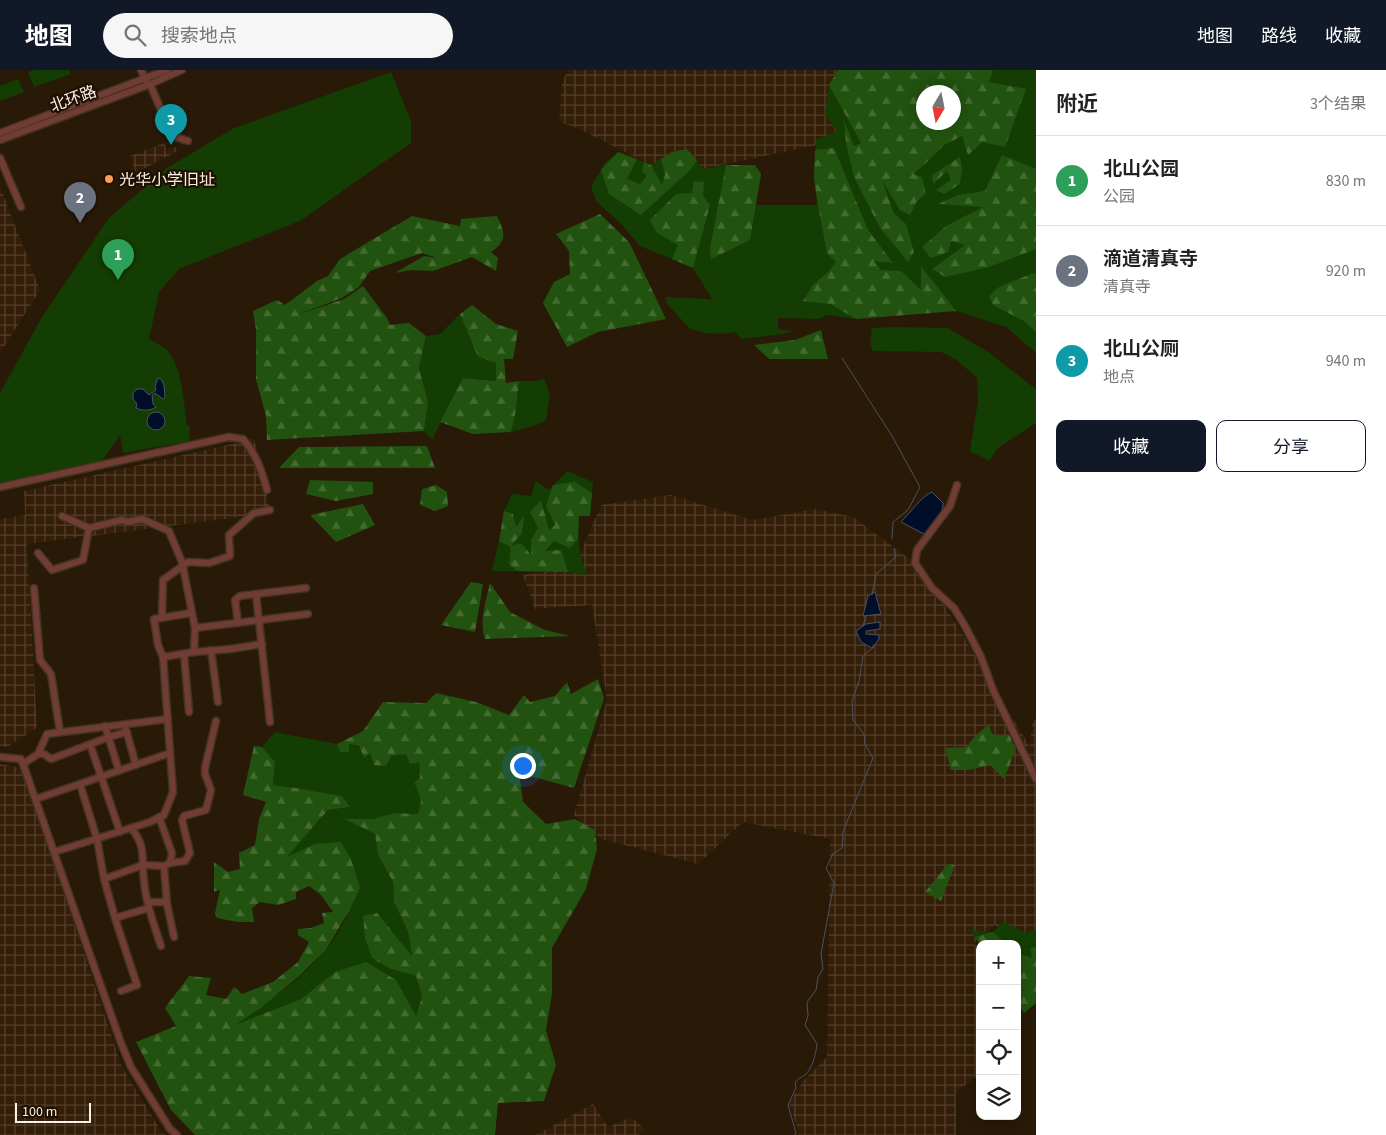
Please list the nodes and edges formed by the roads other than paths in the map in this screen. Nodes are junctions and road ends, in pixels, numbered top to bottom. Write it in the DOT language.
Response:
graph roads {
  1 [pos="142,70"];
  2 [pos="167,70"];
  3 [pos="182,70"];
  4 [pos="148,83"];
  5 [pos="0,133"];
  6 [pos="0,140"];
  7 [pos="188,141"];
  8 [pos="0,158"];
  9 [pos="21,207"];
  10 [pos="957,485"];
  11 [pos="0,487"];
  12 [pos="268,490"];
  13 [pos="270,510"];
  14 [pos="62,516"];
  15 [pos="89,528"];
  16 [pos="38,553"];
  17 [pos="183,566"];
  18 [pos="34,588"];
  19 [pos="306,588"];
  20 [pos="256,594"];
  21 [pos="191,613"];
  22 [pos="308,614"];
  23 [pos="162,618"];
  24 [pos="259,620"];
  25 [pos="238,623"];
  26 [pos="195,628"];
  27 [pos="262,644"];
  28 [pos="211,650"];
  29 [pos="194,652"];
  30 [pos="184,654"];
  31 [pos="163,657"];
  32 [pos="218,702"];
  33 [pos="189,712"];
  34 [pos="168,719"];
  35 [pos="216,720"];
  36 [pos="270,722"];
  37 [pos="124,724"];
  38 [pos="105,726"];
  39 [pos="60,732"];
  40 [pos="127,732"];
  41 [pos="109,737"];
  42 [pos="90,744"];
  43 [pos="170,753"];
  44 [pos="38,754"];
  45 [pos="0,757"];
  46 [pos="23,764"];
  47 [pos="136,765"];
  48 [pos="119,770"];
  49 [pos="102,776"];
  50 [pos="1036,779"];
  51 [pos="80,784"];
  52 [pos="36,799"];
  53 [pos="159,817"];
  54 [pos="131,828"];
  55 [pos="120,832"];
  56 [pos="97,839"];
  57 [pos="54,852"];
  58 [pos="167,864"];
  59 [pos="143,865"];
  60 [pos="104,879"];
  61 [pos="167,902"];
  62 [pos="148,905"];
  63 [pos="115,918"];
  64 [pos="174,937"];
  65 [pos="161,946"];
  66 [pos="121,991"];
  67 [pos="177,1135"];
  1 -- 4 [label="street"];
  2 -- 4 [label="street"];
  3 -- 4 [label="street, 北环路"];
  4 -- 5 [label="street"];
  4 -- 6 [label="street, 北环路"];
  4 -- 7 [label="street"];
  8 -- 9 [label="street"];
  10 -- 50 [label="street"];
  11 -- 12 [label="street"];
  13 -- 17 [label="street"];
  14 -- 15 [label="street"];
  15 -- 16 [label="street"];
  15 -- 17 [label="street"];
  17 -- 21 [label="street"];
  17 -- 23 [label="street"];
  18 -- 39 [label="street"];
  19 -- 20 [label="street"];
  20 -- 24 [label="street"];
  20 -- 25 [label="street"];
  21 -- 23 [label="street"];
  21 -- 26 [label="street"];
  22 -- 24 [label="street"];
  23 -- 31 [label="street"];
  24 -- 25 [label="street"];
  24 -- 27 [label="street"];
  25 -- 26 [label="street"];
  26 -- 29 [label="street"];
  27 -- 28 [label="street"];
  27 -- 36 [label="street"];
  28 -- 29 [label="street"];
  28 -- 32 [label="street"];
  29 -- 30 [label="street"];
  30 -- 31 [label="street"];
  30 -- 33 [label="street"];
  31 -- 34 [label="street"];
  34 -- 37 [label="street"];
  34 -- 43 [label="street"];
  35 -- 58 [label="street"];
  37 -- 38 [label="street"];
  37 -- 40 [label="street"];
  38 -- 39 [label="street"];
  38 -- 41 [label="street"];
  39 -- 44 [label="street"];
  40 -- 41 [label="street"];
  40 -- 47 [label="street"];
  41 -- 42 [label="street"];
  41 -- 48 [label="street"];
  42 -- 44 [label="street"];
  42 -- 49 [label="street"];
  43 -- 47 [label="street"];
  43 -- 53 [label="street"];
  44 -- 46 [label="street"];
  45 -- 46 [label="street"];
  46 -- 52 [label="street"];
  47 -- 48 [label="street"];
  48 -- 49 [label="street"];
  49 -- 51 [label="street"];
  49 -- 55 [label="street"];
  51 -- 52 [label="street"];
  51 -- 56 [label="street"];
  52 -- 57 [label="street"];
  53 -- 54 [label="street"];
  53 -- 58 [label="street"];
  54 -- 55 [label="street"];
  54 -- 59 [label="street"];
  55 -- 56 [label="street"];
  56 -- 57 [label="street"];
  56 -- 60 [label="street"];
  57 -- 67 [label="street"];
  58 -- 59 [label="street"];
  58 -- 61 [label="street"];
  59 -- 60 [label="street"];
  59 -- 62 [label="street"];
  60 -- 63 [label="street"];
  61 -- 62 [label="street"];
  61 -- 64 [label="street"];
  62 -- 63 [label="street"];
  62 -- 65 [label="street"];
  63 -- 66 [label="street"];
}
